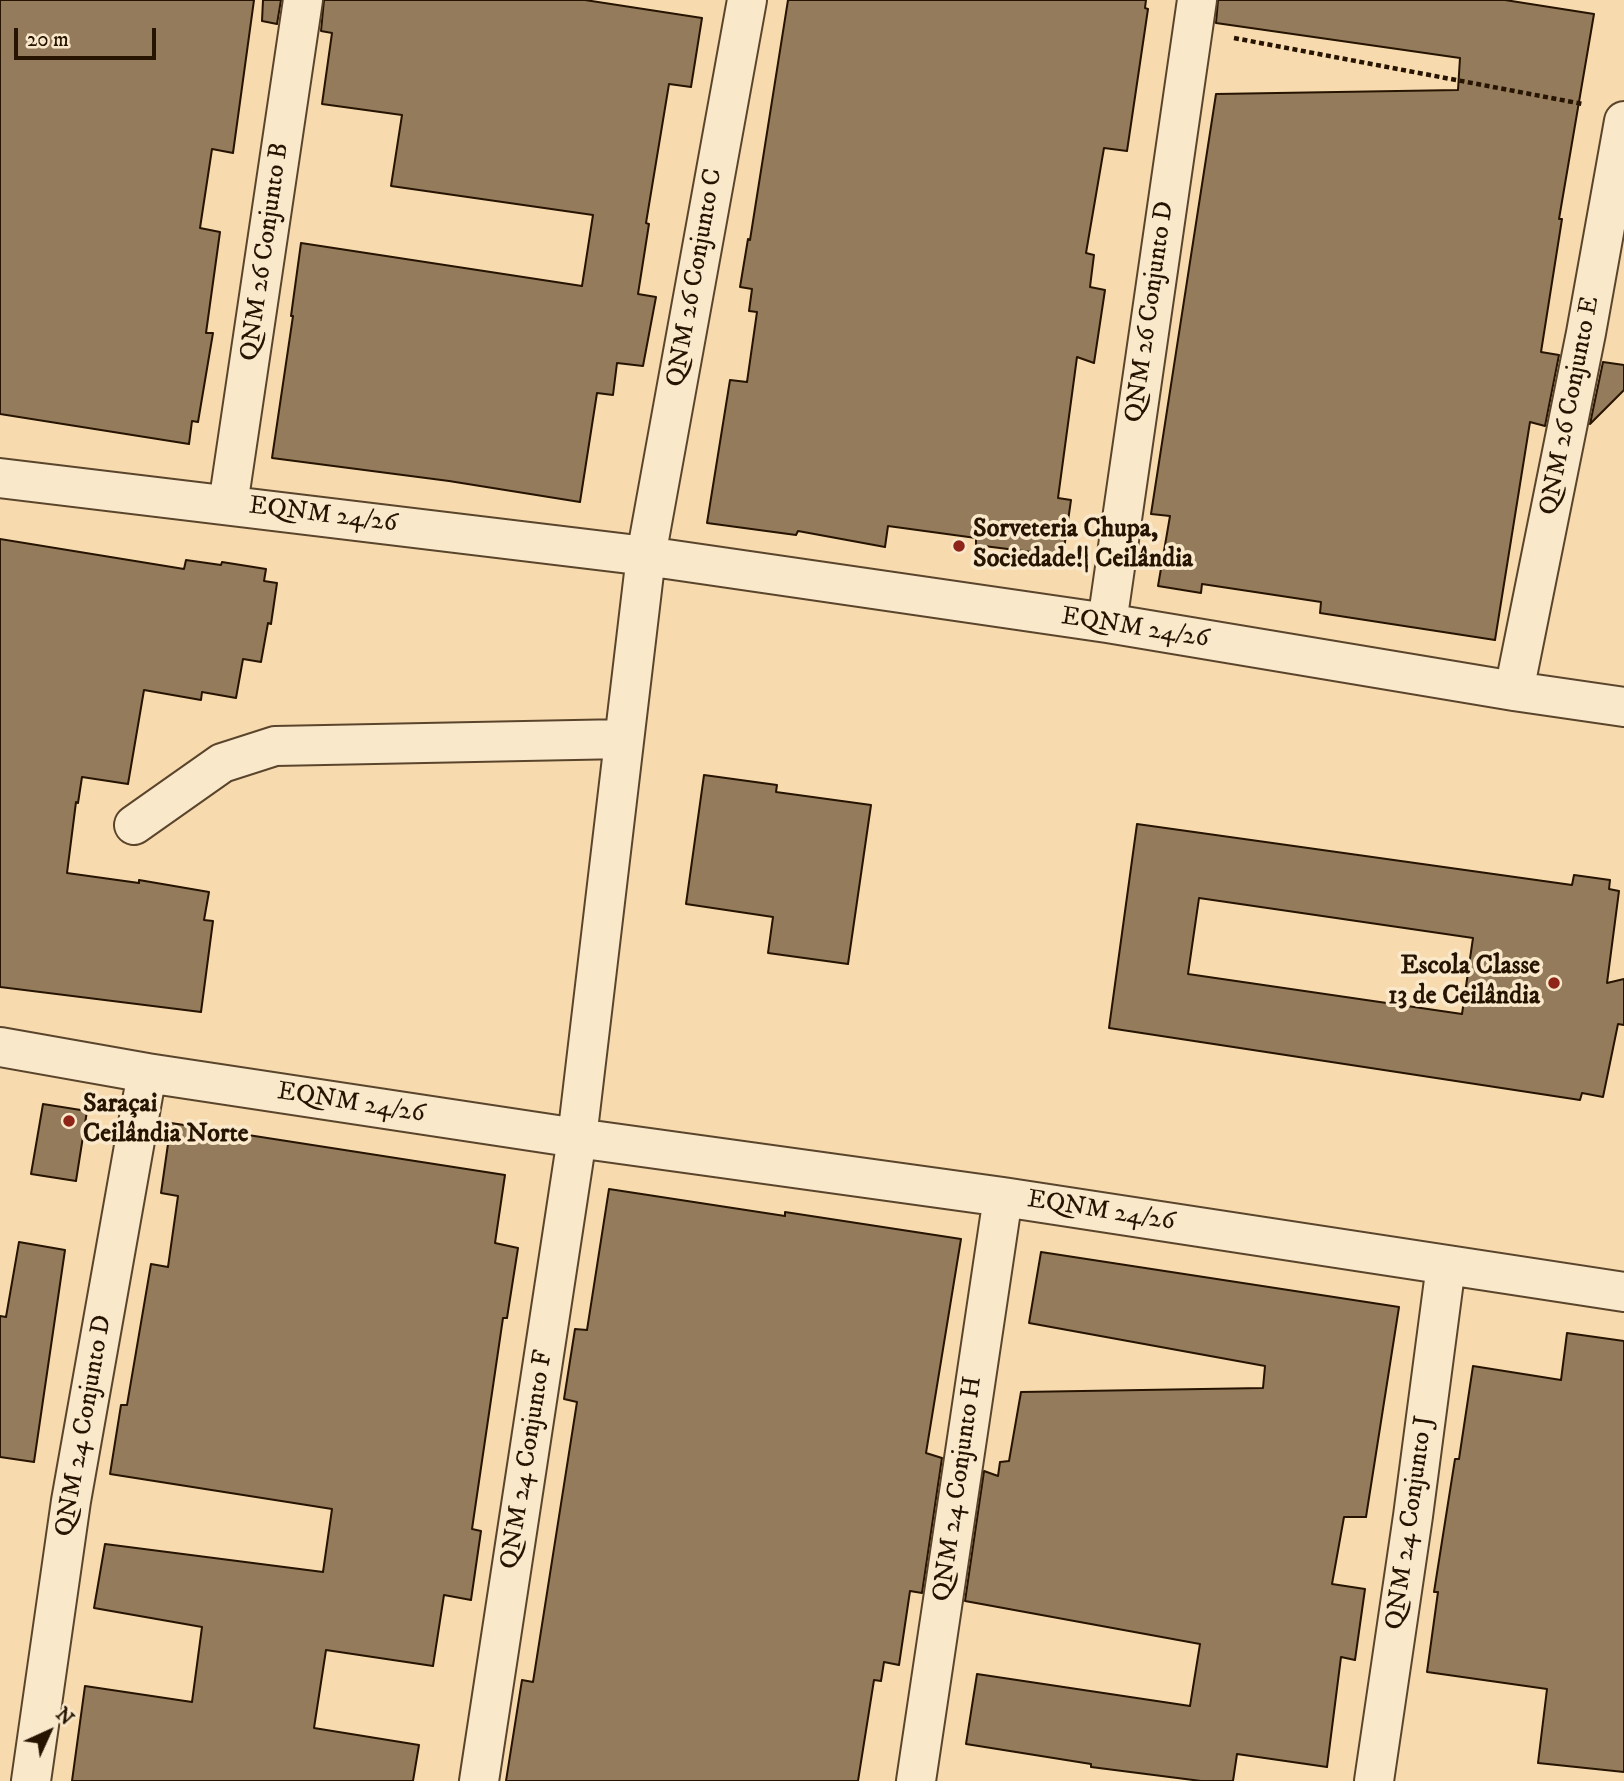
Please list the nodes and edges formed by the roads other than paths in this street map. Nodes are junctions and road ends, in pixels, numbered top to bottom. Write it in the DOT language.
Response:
graph roads {
  1 [pos="303,0"];
  2 [pos="747,0"];
  3 [pos="1195,15"];
  4 [pos="1624,121"];
  5 [pos="0,478"];
  6 [pos="228,505"];
  7 [pos="646,556"];
  8 [pos="1107,623"];
  9 [pos="1514,691"];
  10 [pos="1624,707"];
  11 [pos="624,739"];
  12 [pos="134,825"];
  13 [pos="0,1047"];
  14 [pos="147,1073"];
  15 [pos="577,1138"];
  16 [pos="1003,1197"];
  17 [pos="1446,1265"];
  18 [pos="1624,1292"];
  19 [pos="31,1781"];
  20 [pos="479,1781"];
  21 [pos="916,1781"];
  22 [pos="1374,1781"];
  1 -- 6 [label="street, QNM 26 Conjunto B"];
  2 -- 7 [label="street, QNM 26 Conjunto C"];
  3 -- 8 [label="street, QNM 26 Conjunto D"];
  4 -- 9 [label="street, QNM 26 Conjunto E"];
  5 -- 6 [label="street, EQNM 24/26"];
  6 -- 7 [label="street, EQNM 24/26"];
  7 -- 8 [label="street, EQNM 24/26"];
  7 -- 11 [label="street"];
  8 -- 9 [label="street, EQNM 24/26"];
  9 -- 10 [label="street, EQNM 24/26"];
  11 -- 12 [label="street"];
  11 -- 15 [label="street"];
  13 -- 14 [label="street, EQNM 24/26"];
  14 -- 15 [label="street, EQNM 24/26"];
  14 -- 19 [label="street, QNM 24 Conjunto D"];
  15 -- 16 [label="street, EQNM 24/26"];
  15 -- 20 [label="street, QNM 24 Conjunto F"];
  16 -- 17 [label="street, EQNM 24/26"];
  16 -- 21 [label="street, QNM 24 Conjunto H"];
  17 -- 18 [label="street, EQNM 24/26"];
  17 -- 22 [label="street, QNM 24 Conjunto J"];
}
